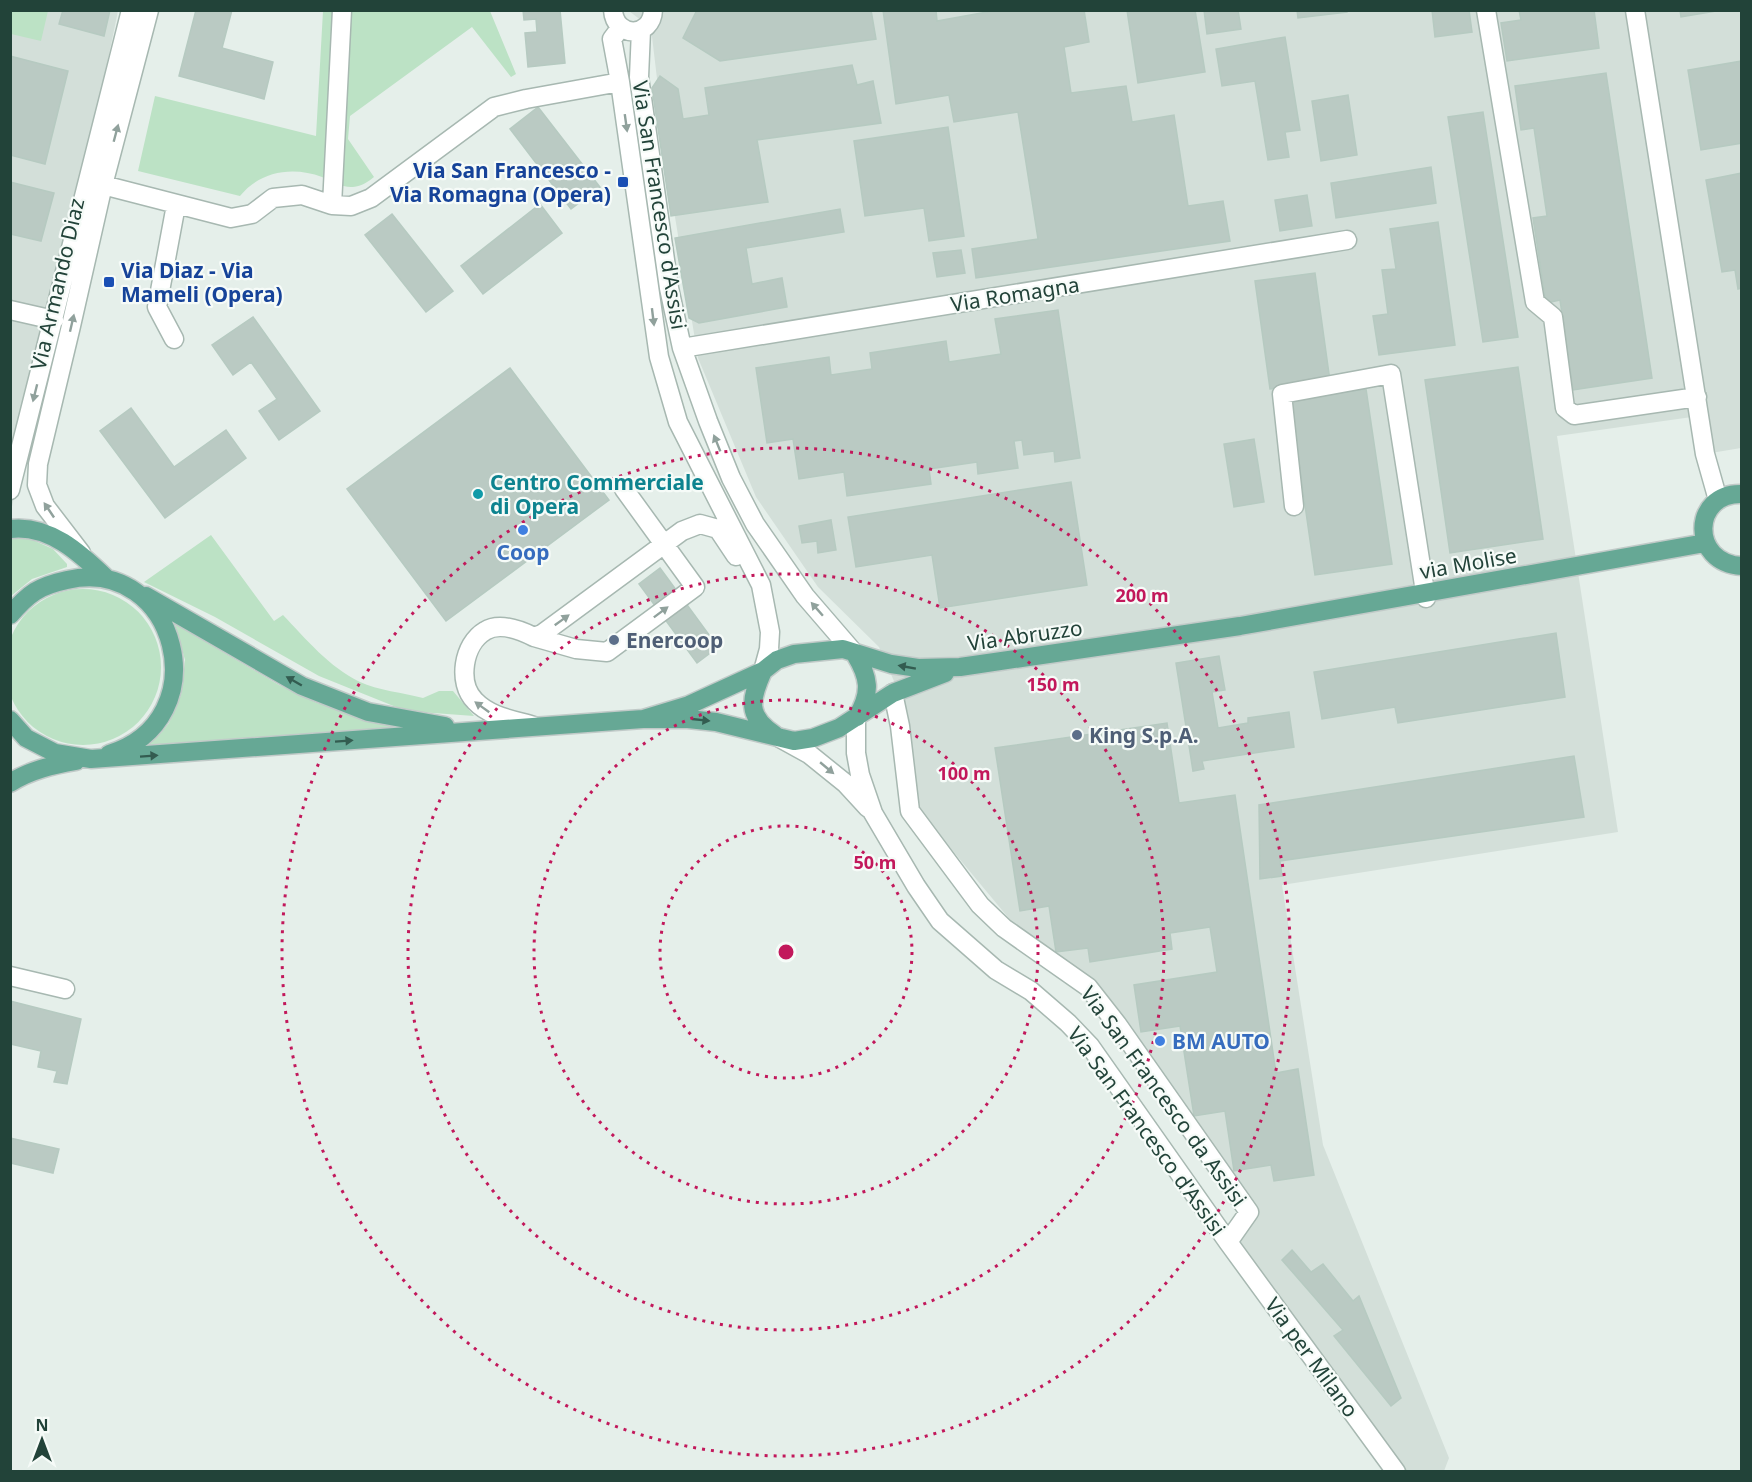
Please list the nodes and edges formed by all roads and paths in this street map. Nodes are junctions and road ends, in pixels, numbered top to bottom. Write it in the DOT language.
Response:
graph roads {
  1 [pos="131,10"];
  2 [pos="149,10"];
  3 [pos="342,10"];
  4 [pos="653,10"];
  5 [pos="1486,10"];
  6 [pos="1635,10"];
  7 [pos="617,19"];
  8 [pos="641,30"];
  9 [pos="620,82"];
  10 [pos="103,184"];
  11 [pos="176,205"];
  12 [pos="332,205"];
  13 [pos="1347,240"];
  14 [pos="10,310"];
  15 [pos="54,320"];
  16 [pos="174,339"];
  17 [pos="682,348"];
  18 [pos="1697,397"];
  19 [pos="10,489"];
  20 [pos="624,489"];
  21 [pos="1742,494"];
  22 [pos="1719,500"];
  23 [pos="1294,507"];
  24 [pos="10,529"];
  25 [pos="1705,543"];
  26 [pos="663,545"];
  27 [pos="84,557"];
  28 [pos="1742,566"];
  29 [pos="105,578"];
  30 [pos="761,585"];
  31 [pos="130,588"];
  32 [pos="1426,596"];
  33 [pos="10,615"];
  34 [pos="1240,626"];
  35 [pos="534,636"];
  36 [pos="855,654"];
  37 [pos="960,667"];
  38 [pos="763,671"];
  39 [pos="893,693"];
  40 [pos="856,718"];
  41 [pos="643,719"];
  42 [pos="10,720"];
  43 [pos="537,726"];
  44 [pos="471,731"];
  45 [pos="778,737"];
  46 [pos="91,759"];
  47 [pos="10,783"];
  48 [pos="873,813"];
  49 [pos="10,976"];
  50 [pos="65,989"];
  51 [pos="1228,1242"];
  52 [pos="1396,1472"];
  1 -- 15 [label="street, Via Armando Diaz"];
  10 -- 2 [label="street, Via Armando Diaz, one-way"];
  3 -- 12 [label="street"];
  4 -- 8 [label="street"];
  5 -- 18 [label="street"];
  6 -- 18 [label="street"];
  7 -- 8 [label="street"];
  7 -- 9 [label="street, Via San Francesco d'Assisi"];
  8 -- 17 [label="street, Via San Francesco d'Assisi"];
  9 -- 12 [label="street"];
  9 -- 30 [label="street, Via San Francesco d'Assisi, one-way"];
  10 -- 11 [label="street"];
  27 -- 10 [label="street, Via Armando Diaz, one-way"];
  11 -- 12 [label="street"];
  11 -- 16 [label="street"];
  13 -- 17 [label="street, Via Romagna"];
  14 -- 15 [label="street"];
  15 -- 19 [label="street, Via Armando Diaz, one-way"];
  36 -- 17 [label="street, Via San Francesco d'Assisi, one-way"];
  18 -- 22 [label="street"];
  20 -- 26 [label="street"];
  21 -- 22 [label="main road"];
  22 -- 25 [label="main road"];
  23 -- 32 [label="street"];
  24 -- 27 [label="main road, Via Armando Diaz"];
  25 -- 28 [label="main road"];
  25 -- 32 [label="main road, via Molise"];
  26 -- 30 [label="street"];
  35 -- 26 [label="street, one-way"];
  35 -- 26 [label="street, one-way"];
  27 -- 29 [label="main road, Via Armando Diaz"];
  29 -- 31 [label="main road"];
  29 -- 33 [label="main road"];
  30 -- 38 [label="street, Via San Francesco d'Assisi"];
  44 -- 31 [label="main road, one-way"];
  31 -- 46 [label="main road"];
  32 -- 34 [label="main road, via Molise"];
  34 -- 37 [label="main road, Via Abruzzo"];
  43 -- 35 [label="street, one-way"];
  37 -- 36 [label="main road, Via Abruzzo, one-way"];
  36 -- 38 [label="main road"];
  36 -- 40 [label="main road"];
  37 -- 39 [label="main road, Via Abruzzo"];
  38 -- 41 [label="main road"];
  38 -- 45 [label="main road"];
  39 -- 40 [label="main road, Via Abruzzo"];
  39 -- 51 [label="street, Via San Francesco da Assisi"];
  40 -- 45 [label="main road"];
  40 -- 48 [label="street, Via San Francesco d'Assisi"];
  41 -- 43 [label="main road"];
  41 -- 45 [label="main road, one-way"];
  42 -- 46 [label="main road"];
  43 -- 44 [label="main road"];
  46 -- 44 [label="main road, one-way"];
  45 -- 48 [label="street, Via San Francesco d'Assisi, one-way"];
  46 -- 47 [label="main road"];
  48 -- 51 [label="street, Via San Francesco d'Assisi"];
  49 -- 50 [label="street"];
  51 -- 52 [label="street, Via per Milano"];
}
